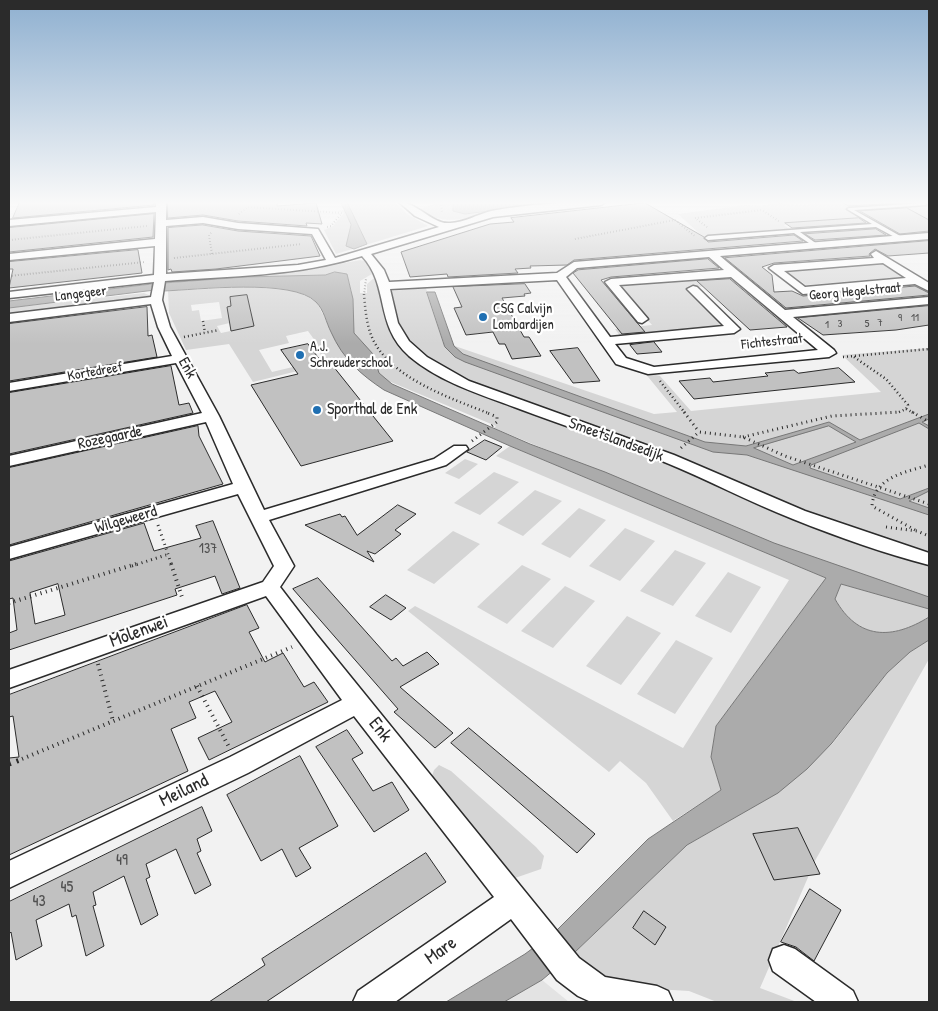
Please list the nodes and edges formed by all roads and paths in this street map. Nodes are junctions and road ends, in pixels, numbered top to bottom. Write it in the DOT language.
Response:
graph roads {
  1 [pos="88,249"];
  2 [pos="160,249"];
  3 [pos="211,249"];
  4 [pos="256,249"];
  5 [pos="326,249"];
  6 [pos="379,249"];
  7 [pos="710,249"];
  8 [pos="760,249"];
  9 [pos="868,249"];
  10 [pos="710,253"];
  11 [pos="212,254"];
  12 [pos="365,254"];
  13 [pos="9,257"];
  14 [pos="161,260"];
  15 [pos="885,260"];
  16 [pos="332,262"];
  17 [pos="734,273"];
  18 [pos="9,276"];
  19 [pos="560,276"];
  20 [pos="160,280"];
  21 [pos="918,280"];
  22 [pos="384,286"];
  23 [pos="929,288"];
  24 [pos="693,289"];
  25 [pos="9,296"];
  26 [pos="157,297"];
  27 [pos="929,300"];
  28 [pos="784,314"];
  29 [pos="9,318"];
  30 [pos="642,319"];
  31 [pos="203,321"];
  32 [pos="219,330"];
  33 [pos="205,333"];
  34 [pos="169,340"];
  35 [pos="606,341"];
  36 [pos="929,349"];
  37 [pos="829,353"];
  38 [pos="854,357"];
  39 [pos="182,358"];
  40 [pos="653,371"];
  41 [pos="9,387"];
  42 [pos="906,409"];
  43 [pos="212,416"];
  44 [pos="929,421"];
  45 [pos="497,422"];
  46 [pos="699,432"];
  47 [pos="477,437"];
  48 [pos="742,437"];
  49 [pos="683,445"];
  50 [pos="460,449"];
  51 [pos="9,461"];
  52 [pos="929,465"];
  53 [pos="879,486"];
  54 [pos="243,487"];
  55 [pos="929,504"];
  56 [pos="155,512"];
  57 [pos="259,517"];
  58 [pos="882,526"];
  59 [pos="917,531"];
  60 [pos="929,536"];
  61 [pos="9,553"];
  62 [pos="166,555"];
  63 [pos="929,559"];
  64 [pos="270,587"];
  65 [pos="9,603"];
  66 [pos="188,615"];
  67 [pos="308,640"];
  68 [pos="94,649"];
  69 [pos="9,679"];
  70 [pos="197,686"];
  71 [pos="358,703"];
  72 [pos="113,721"];
  73 [pos="9,764"];
  74 [pos="239,764"];
  75 [pos="9,875"];
  76 [pos="514,900"];
  77 [pos="784,960"];
  78 [pos="369,1002"];
  79 [pos="657,1002"];
  80 [pos="842,1002"];
  1 -- 13 [label="street"];
  2 -- 14 [label="street"];
  3 -- 11 [label="path"];
  4 -- 11 [label="path"];
  5 -- 16 [label="street"];
  6 -- 12 [label="street, Langegeer"];
  7 -- 10 [label="path"];
  8 -- 10 [label="street"];
  9 -- 15 [label="street, Georg Hegelstraat"];
  10 -- 17 [label="street, Fichtestraat"];
  10 -- 19 [label="street"];
  11 -- 14 [label="path"];
  12 -- 16 [label="street, Langegeer"];
  12 -- 22 [label="street, Smeetslandsedijk"];
  14 -- 18 [label="path"];
  14 -- 20 [label="street"];
  15 -- 21 [label="street, Georg Hegelstraat"];
  15 -- 21 [label="street, Georg Hegelstraat"];
  16 -- 20 [label="street, Langegeer"];
  17 -- 28 [label="street, Fichtestraat"];
  17 -- 30 [label="street"];
  19 -- 22 [label="street"];
  19 -- 35 [label="street, Fichtestraat"];
  20 -- 25 [label="street, Langegeer"];
  20 -- 26 [label="street"];
  21 -- 23 [label="street, Georg Hegelstraat"];
  22 -- 63 [label="street, Smeetslandsedijk"];
  24 -- 35 [label="street, Fichtestraat"];
  26 -- 29 [label="street, Langegeer"];
  26 -- 34 [label="street, Enk"];
  27 -- 28 [label="street, Georg Hegelstraat"];
  28 -- 37 [label="street, Fichtestraat"];
  31 -- 33 [label="path"];
  32 -- 33 [label="path"];
  33 -- 34 [label="path"];
  34 -- 39 [label="street, Enk"];
  35 -- 40 [label="street, Fichtestraat"];
  36 -- 38 [label="path"];
  37 -- 38 [label="path"];
  37 -- 40 [label="street, Fichtestraat"];
  38 -- 42 [label="path"];
  39 -- 41 [label="street, Kortedreef"];
  39 -- 43 [label="street, Enk"];
  40 -- 46 [label="path"];
  42 -- 44 [label="path"];
  42 -- 48 [label="path"];
  43 -- 51 [label="street, Rozegaarde"];
  43 -- 54 [label="street, Enk"];
  45 -- 47 [label="path"];
  46 -- 48 [label="path"];
  46 -- 49 [label="path"];
  48 -- 53 [label="path"];
  50 -- 57 [label="street"];
  52 -- 53 [label="path"];
  53 -- 55 [label="path"];
  53 -- 59 [label="path"];
  54 -- 56 [label="street, Wilgeweerd"];
  54 -- 57 [label="street, Enk"];
  56 -- 61 [label="street, Wilgeweerd"];
  56 -- 62 [label="path"];
  57 -- 64 [label="street, Enk"];
  58 -- 59 [label="path"];
  59 -- 60 [label="path"];
  62 -- 65 [label="path"];
  62 -- 66 [label="path"];
  64 -- 66 [label="street, Molenwei"];
  64 -- 67 [label="street, Enk"];
  66 -- 68 [label="street, Molenwei"];
  67 -- 70 [label="path"];
  67 -- 71 [label="street, Enk"];
  68 -- 69 [label="street, Molenwei"];
  68 -- 72 [label="path"];
  70 -- 72 [label="path"];
  70 -- 74 [label="path"];
  71 -- 74 [label="street, Meiland"];
  71 -- 76 [label="street, Enk"];
  72 -- 73 [label="path"];
  74 -- 75 [label="street, Meiland"];
  76 -- 78 [label="street, Mare"];
  76 -- 79 [label="street, Enk"];
  77 -- 80 [label="street"];
}
